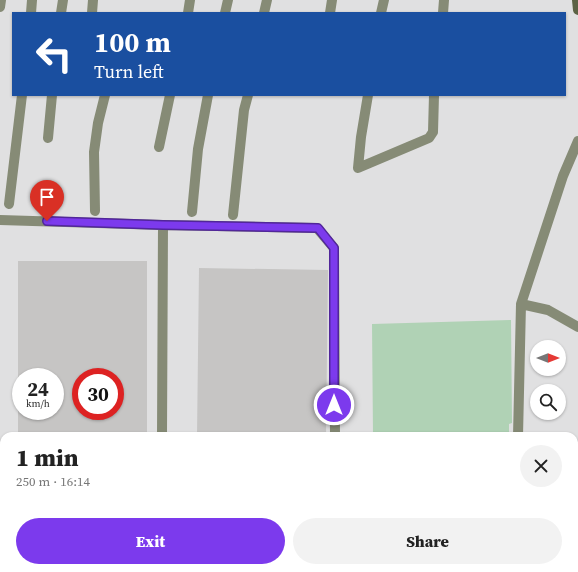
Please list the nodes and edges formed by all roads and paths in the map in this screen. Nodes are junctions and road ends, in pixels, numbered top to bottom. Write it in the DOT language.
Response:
graph roads {
  1 [pos="1,0"];
  2 [pos="32,0"];
  3 [pos="63,0"];
  4 [pos="93,0"];
  5 [pos="190,0"];
  6 [pos="228,0"];
  7 [pos="267,0"];
  8 [pos="332,0"];
  9 [pos="384,0"];
  10 [pos="444,0"];
  11 [pos="577,0"];
  12 [pos="0,7"];
  13 [pos="578,10"];
  14 [pos="31,12"];
  15 [pos="62,12"];
  16 [pos="92,12"];
  17 [pos="188,12"];
  18 [pos="225,12"];
  19 [pos="264,12"];
  20 [pos="330,12"];
  21 [pos="382,12"];
  22 [pos="443,12"];
  23 [pos="22,96"];
  24 [pos="52,96"];
  25 [pos="105,96"];
  26 [pos="170,96"];
  27 [pos="208,96"];
  28 [pos="248,96"];
  29 [pos="368,96"];
  30 [pos="434,96"];
  31 [pos="48,138"];
  32 [pos="578,141"];
  33 [pos="158,148"];
  34 [pos="9,204"];
  35 [pos="95,211"];
  36 [pos="192,212"];
  37 [pos="233,215"];
  38 [pos="0,220"];
  39 [pos="163,225"];
  40 [pos="521,304"];
  41 [pos="578,327"];
  42 [pos="162,432"];
  43 [pos="335,432"];
  44 [pos="518,432"];
  1 -- 12 [label="street"];
  2 -- 14 [label="street"];
  3 -- 15 [label="street"];
  4 -- 16 [label="street"];
  5 -- 17 [label="street"];
  6 -- 18 [label="street"];
  7 -- 19 [label="street"];
  8 -- 20 [label="street"];
  9 -- 21 [label="street"];
  10 -- 22 [label="street"];
  11 -- 13 [label="street"];
  23 -- 34 [label="street"];
  24 -- 31 [label="street"];
  25 -- 35 [label="street"];
  26 -- 33 [label="street"];
  27 -- 36 [label="street"];
  28 -- 37 [label="street"];
  29 -- 30 [label="street"];
  32 -- 40 [label="street"];
  38 -- 39 [label="street"];
  39 -- 42 [label="street"];
  39 -- 43 [label="street"];
  40 -- 41 [label="street"];
  40 -- 44 [label="street"];
}
